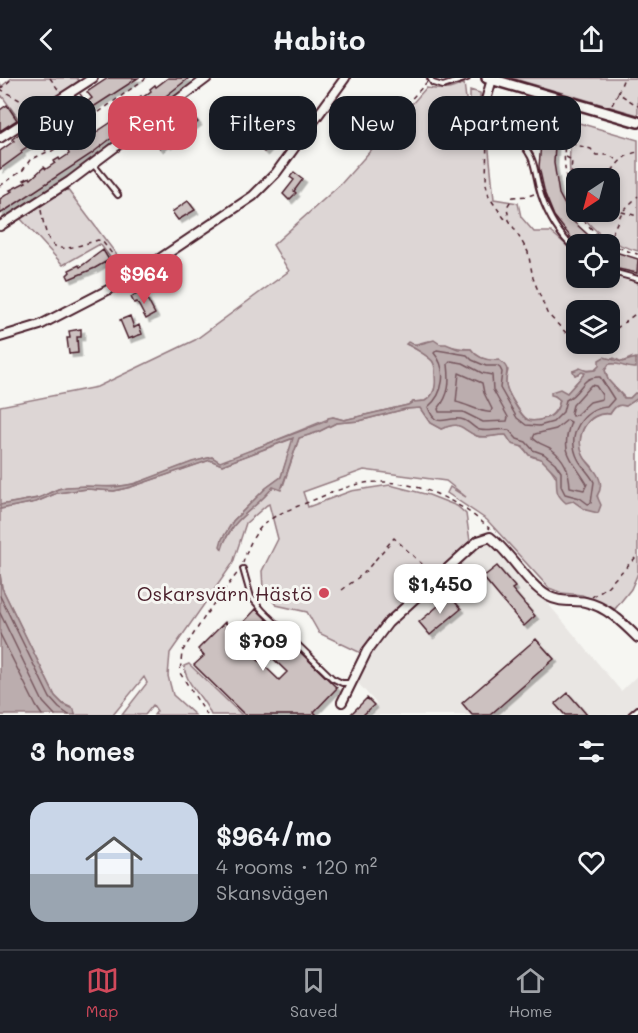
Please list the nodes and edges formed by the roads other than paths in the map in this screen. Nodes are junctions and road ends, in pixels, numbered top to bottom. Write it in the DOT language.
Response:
graph roads {
  1 [pos="93,78"];
  2 [pos="207,78"];
  3 [pos="345,78"];
  4 [pos="467,78"];
  5 [pos="430,79"];
  6 [pos="490,79"];
  7 [pos="486,96"];
  8 [pos="317,116"];
  9 [pos="638,122"];
  10 [pos="0,138"];
  11 [pos="293,150"];
  12 [pos="528,150"];
  13 [pos="93,164"];
  14 [pos="118,195"];
  15 [pos="0,226"];
  16 [pos="566,239"];
  17 [pos="620,274"];
  18 [pos="638,279"];
  19 [pos="0,337"];
  20 [pos="243,569"];
  21 [pos="638,638"];
  22 [pos="352,684"];
  23 [pos="342,702"];
  24 [pos="638,709"];
  25 [pos="631,715"];
  1 -- 10 [label="street"];
  2 -- 13 [label="street"];
  3 -- 8 [label="street"];
  4 -- 5 [label="lane"];
  6 -- 7 [label="street"];
  6 -- 9 [label="street"];
  11 -- 19 [label="street"];
  12 -- 16 [label="lane"];
  13 -- 14 [label="lane"];
  13 -- 15 [label="street"];
  17 -- 18 [label="lane"];
  20 -- 22 [label="lane"];
  21 -- 22 [label="street"];
  22 -- 23 [label="street"];
  24 -- 25 [label="lane"];
}
